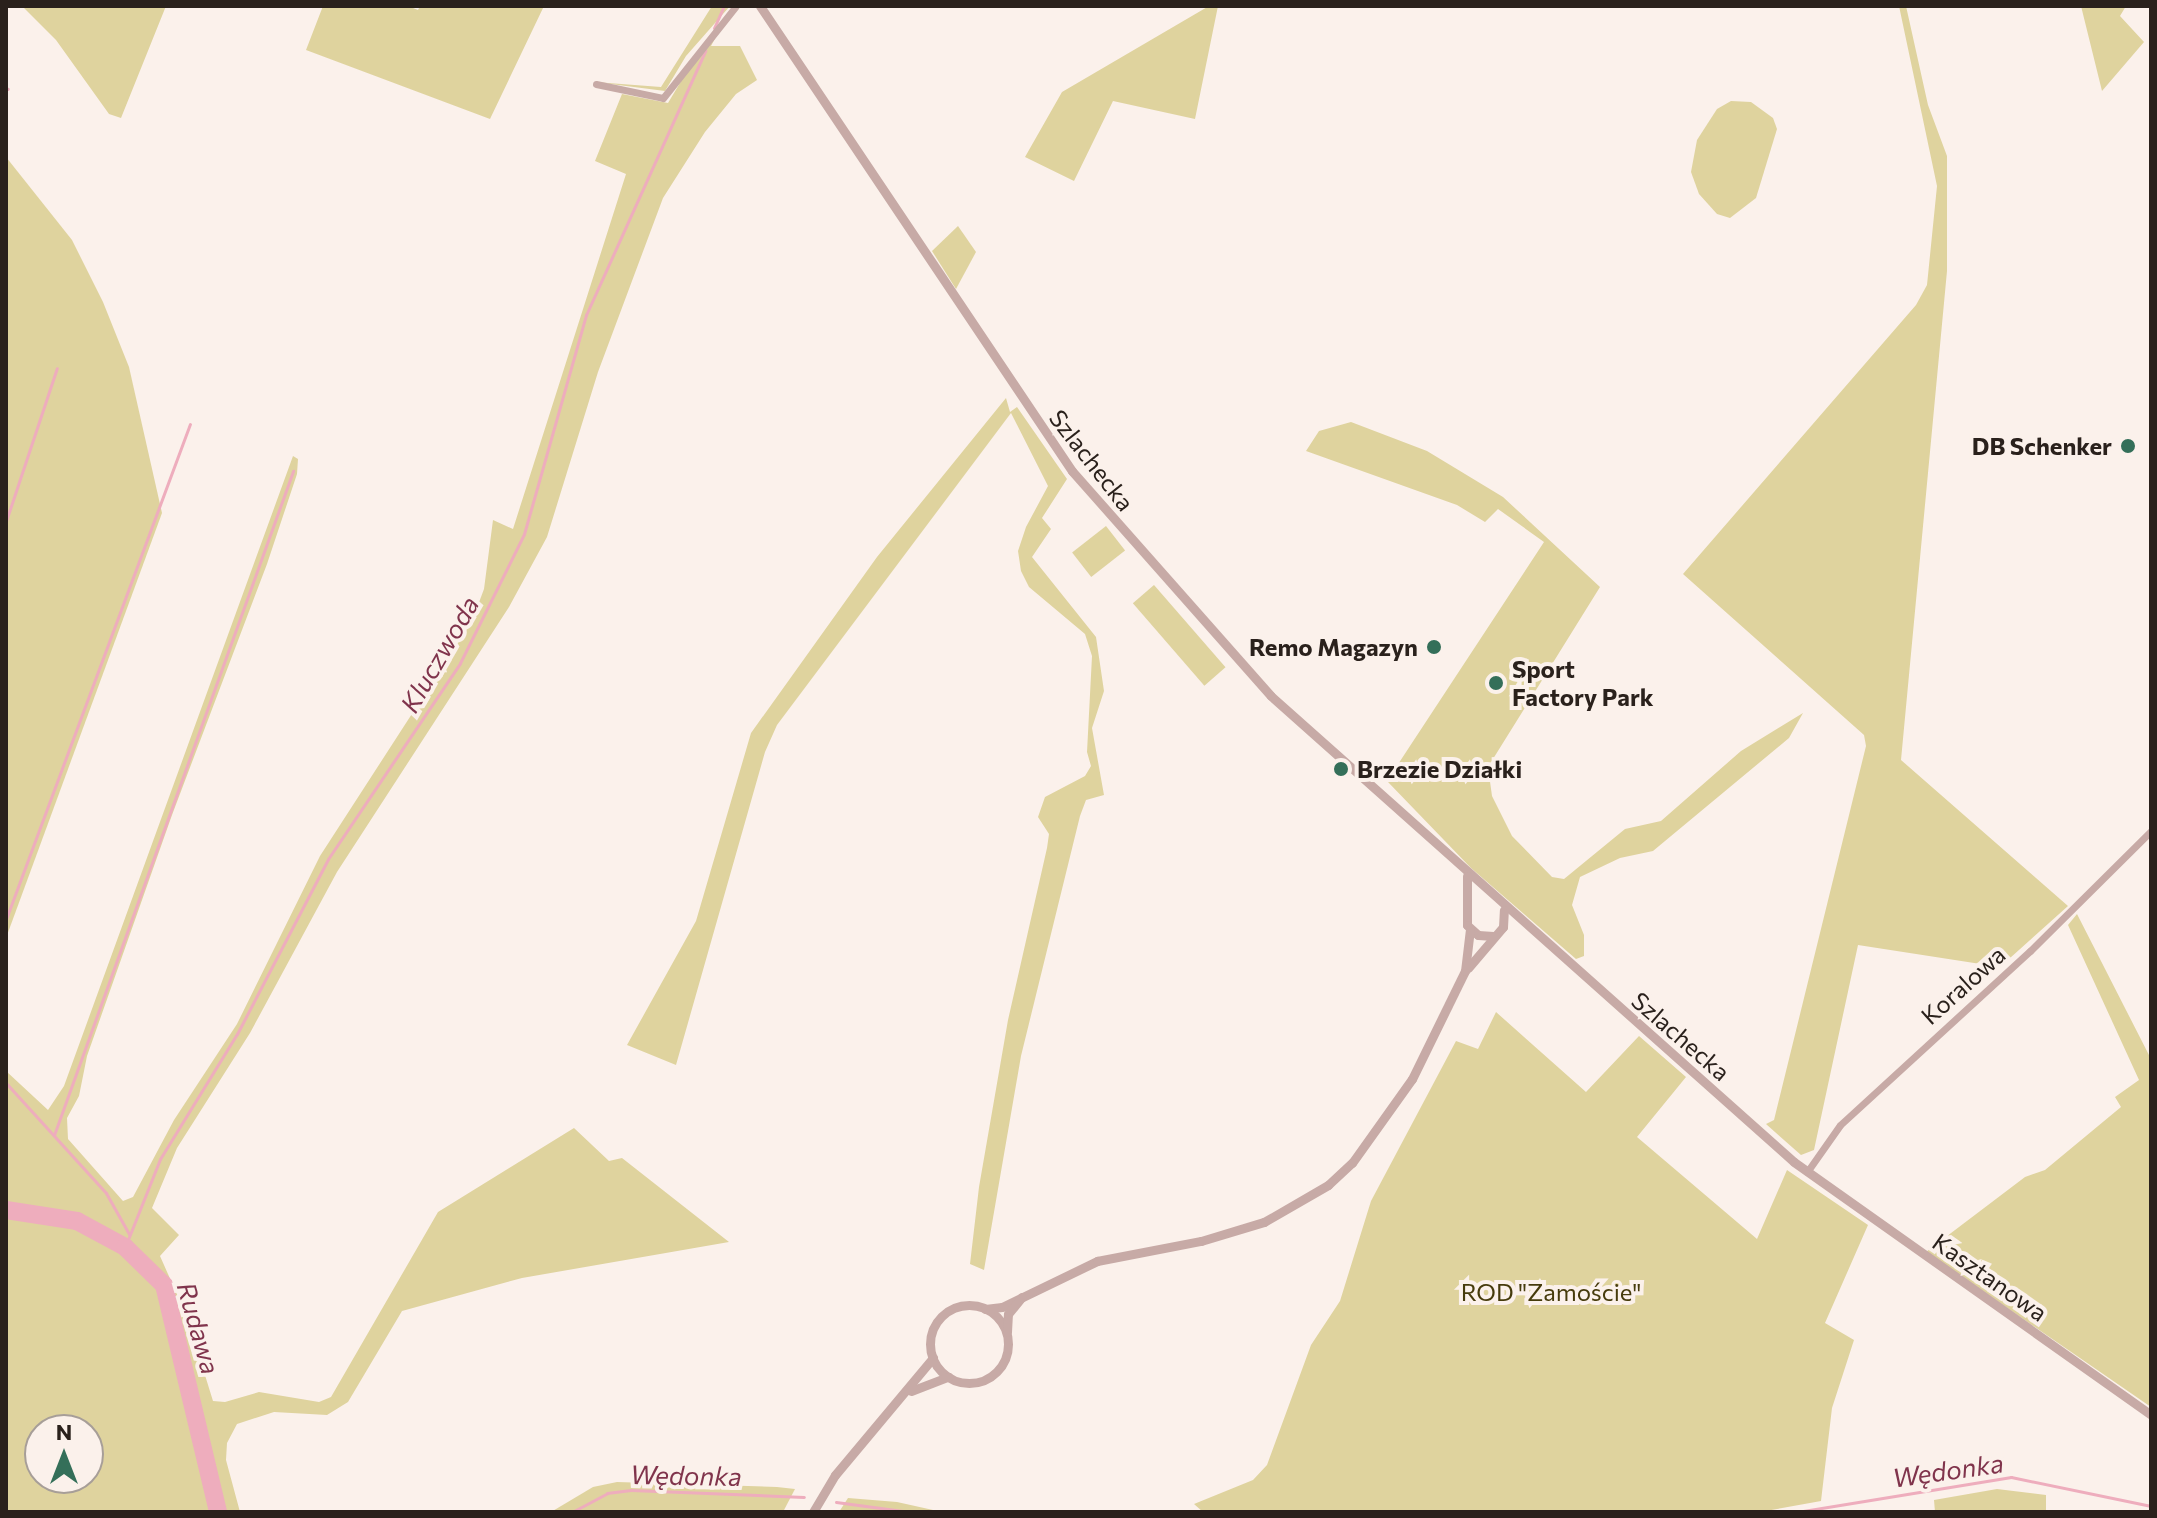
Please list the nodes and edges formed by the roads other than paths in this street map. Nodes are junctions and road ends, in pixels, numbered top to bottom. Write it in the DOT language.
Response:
graph roads {
  1 [pos="736,6"];
  2 [pos="760,6"];
  3 [pos="596,84"];
  4 [pos="2151,831"];
  5 [pos="1467,875"];
  6 [pos="1499,904"];
  7 [pos="1467,908"];
  8 [pos="1470,929"];
  9 [pos="1529,931"];
  10 [pos="1496,933"];
  11 [pos="1465,971"];
  12 [pos="1807,1172"];
  13 [pos="1022,1297"];
  14 [pos="985,1309"];
  15 [pos="1007,1336"];
  16 [pos="933,1358"];
  17 [pos="948,1377"];
  18 [pos="908,1392"];
  19 [pos="2151,1415"];
  20 [pos="813,1512"];
  1 -- 3 [label="street"];
  2 -- 5 [label="street, Szlachecka"];
  4 -- 12 [label="street, Koralowa"];
  5 -- 6 [label="street, Szlachecka"];
  5 -- 7 [label="street"];
  6 -- 7 [label="street"];
  6 -- 9 [label="street, Szlachecka"];
  6 -- 10 [label="street"];
  7 -- 8 [label="street"];
  8 -- 10 [label="street"];
  8 -- 11 [label="street"];
  9 -- 10 [label="street"];
  9 -- 12 [label="street, Szlachecka"];
  10 -- 11 [label="street"];
  11 -- 13 [label="street"];
  12 -- 19 [label="street, Kasztanowa"];
  13 -- 14 [label="street"];
  13 -- 15 [label="street"];
  14 -- 15 [label="street"];
  14 -- 16 [label="street"];
  15 -- 17 [label="street"];
  16 -- 17 [label="street"];
  16 -- 18 [label="street"];
  17 -- 18 [label="street"];
  18 -- 20 [label="street"];
}
